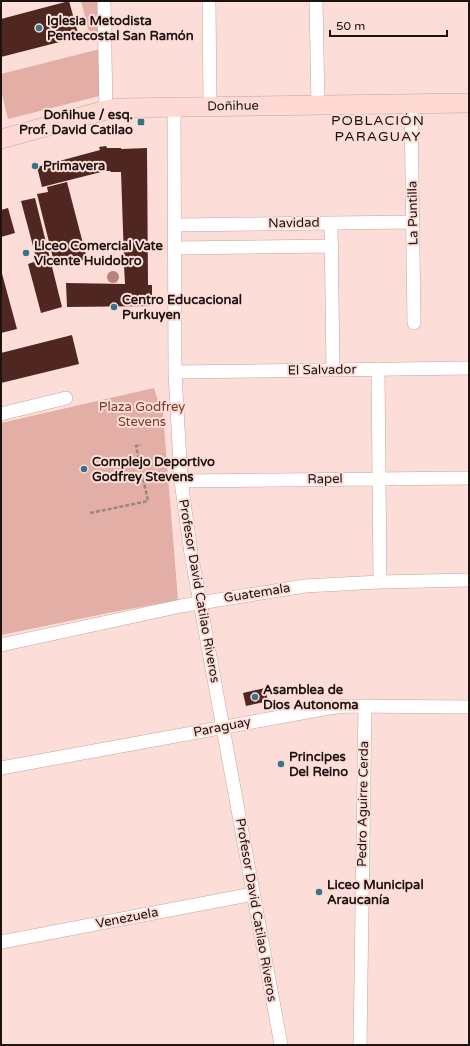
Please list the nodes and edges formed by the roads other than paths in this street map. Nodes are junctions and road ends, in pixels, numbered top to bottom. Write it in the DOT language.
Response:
graph roads {
  1 [pos="104,1"];
  2 [pos="209,1"];
  3 [pos="316,1"];
  4 [pos="469,103"];
  5 [pos="411,104"];
  6 [pos="318,105"];
  7 [pos="210,106"];
  8 [pos="174,107"];
  9 [pos="106,110"];
  10 [pos="1,139"];
  11 [pos="413,222"];
  12 [pos="332,223"];
  13 [pos="175,225"];
  14 [pos="332,246"];
  15 [pos="175,248"];
  16 [pos="414,322"];
  17 [pos="469,368"];
  18 [pos="378,369"];
  19 [pos="333,370"];
  20 [pos="175,372"];
  21 [pos="66,398"];
  22 [pos="1,414"];
  23 [pos="469,478"];
  24 [pos="379,479"];
  25 [pos="181,481"];
  26 [pos="469,580"];
  27 [pos="380,582"];
  28 [pos="200,603"];
  29 [pos="1,645"];
  30 [pos="365,706"];
  31 [pos="469,707"];
  32 [pos="223,727"];
  33 [pos="1,768"];
  34 [pos="253,894"];
  35 [pos="1,942"];
  36 [pos="281,1045"];
  37 [pos="360,1045"];
  1 -- 9 [label="street"];
  2 -- 7 [label="street"];
  3 -- 6 [label="street"];
  4 -- 5 [label="street, Doñihue"];
  5 -- 6 [label="street, Doñihue"];
  5 -- 11 [label="street, La Puntilla"];
  6 -- 7 [label="street, Doñihue"];
  7 -- 8 [label="street, Doñihue"];
  8 -- 9 [label="street, Doñihue"];
  8 -- 13 [label="street, Profesor David Catilao Riveros"];
  9 -- 10 [label="street, Doñihue"];
  11 -- 12 [label="street, Navidad"];
  11 -- 16 [label="street, La Puntilla"];
  12 -- 13 [label="street, Navidad"];
  12 -- 14 [label="street"];
  13 -- 15 [label="street, Profesor David Catilao Riveros"];
  14 -- 15 [label="street, Navidad"];
  14 -- 19 [label="street"];
  15 -- 20 [label="street, Profesor David Catilao Riveros"];
  17 -- 18 [label="street, El Salvador"];
  18 -- 19 [label="street, El Salvador"];
  18 -- 24 [label="street"];
  19 -- 20 [label="street, El Salvador"];
  20 -- 25 [label="street, Profesor David Catilao Riveros"];
  21 -- 22 [label="street"];
  23 -- 24 [label="street, Rapel"];
  24 -- 25 [label="street, Rapel"];
  24 -- 27 [label="street"];
  25 -- 28 [label="street, Profesor David Catilao Riveros"];
  26 -- 27 [label="street, Guatemala"];
  27 -- 28 [label="street, Guatemala"];
  28 -- 29 [label="street, Guatemala"];
  28 -- 32 [label="street, Profesor David Catilao Riveros"];
  30 -- 31 [label="street, Paraguay"];
  30 -- 32 [label="street, Paraguay"];
  30 -- 37 [label="street, Pedro Aguirre Cerda"];
  32 -- 33 [label="street, Paraguay"];
  32 -- 34 [label="street, Profesor David Catilao Riveros"];
  34 -- 35 [label="street, Venezuela"];
  34 -- 36 [label="street, Profesor David Catilao Riveros"];
}
